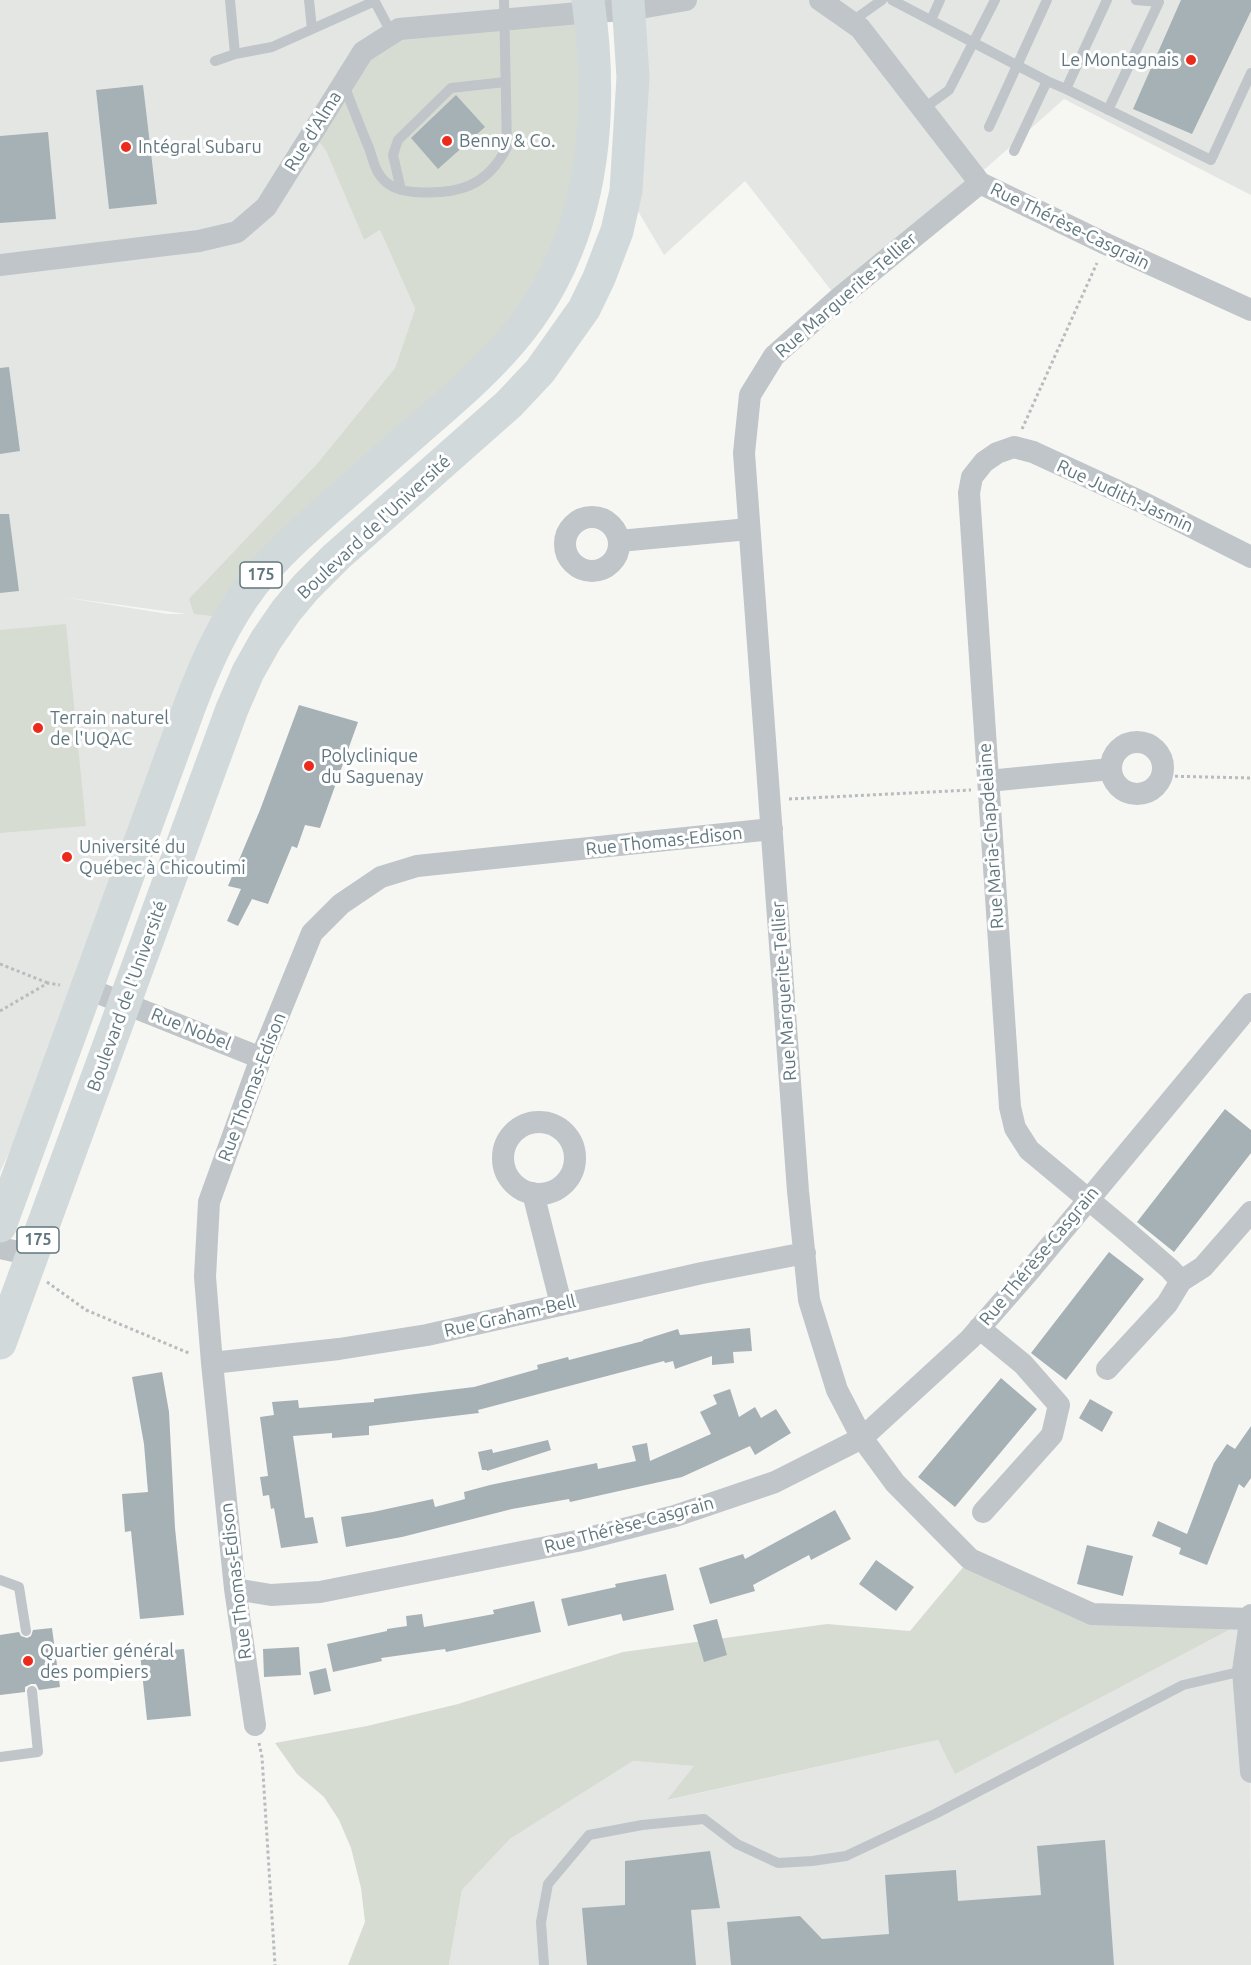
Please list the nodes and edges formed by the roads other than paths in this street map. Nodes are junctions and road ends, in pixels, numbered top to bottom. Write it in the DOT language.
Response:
graph roads {
  1 [pos="230,0"];
  2 [pos="309,0"];
  3 [pos="686,0"];
  4 [pos="820,0"];
  5 [pos="882,0"];
  6 [pos="892,0"];
  7 [pos="940,0"];
  8 [pos="995,0"];
  9 [pos="1047,0"];
  10 [pos="1107,0"];
  11 [pos="1136,0"];
  12 [pos="374,1"];
  13 [pos="628,5"];
  14 [pos="589,6"];
  15 [pos="503,10"];
  16 [pos="931,20"];
  17 [pos="851,22"];
  18 [pos="312,29"];
  19 [pos="392,34"];
  20 [pos="973,43"];
  21 [pos="235,54"];
  22 [pos="215,61"];
  23 [pos="1017,66"];
  24 [pos="1251,73"];
  25 [pos="1047,81"];
  26 [pos="505,82"];
  27 [pos="343,83"];
  28 [pos="1066,89"];
  29 [pos="923,109"];
  30 [pos="1108,110"];
  31 [pos="989,127"];
  32 [pos="1014,151"];
  33 [pos="980,183"];
  34 [pos="401,190"];
  35 [pos="0,265"];
  36 [pos="1251,310"];
  37 [pos="1006,450"];
  38 [pos="749,530"];
  39 [pos="619,541"];
  40 [pos="1251,557"];
  41 [pos="1111,769"];
  42 [pos="988,785"];
  43 [pos="772,829"];
  44 [pos="86,988"];
  45 [pos="125,1002"];
  46 [pos="1251,1004"];
  47 [pos="261,1058"];
  48 [pos="533,1193"];
  49 [pos="1088,1199"];
  50 [pos="1251,1212"];
  51 [pos="2,1213"];
  52 [pos="44,1224"];
  53 [pos="0,1248"];
  54 [pos="805,1252"];
  55 [pos="30,1262"];
  56 [pos="1181,1281"];
  57 [pos="561,1305"];
  58 [pos="979,1328"];
  59 [pos="0,1343"];
  60 [pos="212,1363"];
  61 [pos="1107,1369"];
  62 [pos="862,1438"];
  63 [pos="983,1512"];
  64 [pos="0,1580"];
  65 [pos="235,1589"];
  66 [pos="1250,1617"];
  67 [pos="26,1631"];
  68 [pos="1243,1671"];
  69 [pos="32,1691"];
  70 [pos="255,1725"];
  71 [pos="0,1756"];
  72 [pos="1251,1772"];
  73 [pos="544,1965"];
  1 -- 21 [label="lane"];
  2 -- 18 [label="lane"];
  3 -- 13 [label="street"];
  4 -- 17 [label="street, Rue Thérèse-Casgrain"];
  5 -- 17 [label="lane"];
  6 -- 16 [label="lane"];
  7 -- 16 [label="lane"];
  8 -- 20 [label="lane"];
  9 -- 23 [label="lane"];
  10 -- 28 [label="lane"];
  11 -- 30 [label="lane"];
  12 -- 18 [label="lane"];
  12 -- 19 [label="lane"];
  13 -- 14 [label="street, Rue d'Alma"];
  13 -- 45 [label="main road, Boulevard de l'Université / 175"];
  14 -- 15 [label="street, Rue d'Alma"];
  14 -- 44 [label="main road, 175"];
  15 -- 19 [label="street, Rue d'Alma"];
  15 -- 26 [label="lane"];
  16 -- 20 [label="lane"];
  17 -- 29 [label="street, Rue Thérèse-Casgrain"];
  18 -- 21 [label="lane"];
  19 -- 27 [label="street, Rue d'Alma"];
  20 -- 23 [label="lane"];
  20 -- 29 [label="lane"];
  21 -- 22 [label="lane"];
  23 -- 25 [label="lane"];
  23 -- 31 [label="lane"];
  24 -- 30 [label="lane"];
  25 -- 28 [label="lane"];
  25 -- 32 [label="lane"];
  26 -- 34 [label="lane"];
  26 -- 34 [label="lane"];
  27 -- 34 [label="lane"];
  27 -- 35 [label="street, Rue d'Alma"];
  28 -- 30 [label="lane"];
  29 -- 33 [label="street, Rue Thérèse-Casgrain"];
  33 -- 36 [label="street, Rue Thérèse-Casgrain"];
  33 -- 38 [label="street, Rue Marguerite-Tellier"];
  37 -- 40 [label="street, Rue Judith-Jasmin"];
  37 -- 42 [label="street, Rue Maria-Chapdelaine"];
  38 -- 39 [label="street"];
  38 -- 43 [label="street, Rue Marguerite-Tellier"];
  41 -- 41 [label="street"];
  41 -- 42 [label="street"];
  42 -- 49 [label="street, Rue Maria-Chapdelaine"];
  43 -- 47 [label="street, Rue Thomas-Edison"];
  43 -- 54 [label="street, Rue Marguerite-Tellier"];
  44 -- 45 [label="street, Rue Nobel"];
  44 -- 51 [label="main road, 175"];
  45 -- 47 [label="street, Rue Nobel"];
  45 -- 52 [label="main road, Boulevard de l'Université / 175"];
  46 -- 49 [label="street, Rue Thérèse-Casgrain"];
  47 -- 60 [label="street, Rue Thomas-Edison"];
  48 -- 57 [label="street"];
  49 -- 56 [label="street, Rue Maria-Chapdelaine"];
  49 -- 58 [label="street, Rue Thérèse-Casgrain"];
  50 -- 56 [label="street"];
  51 -- 52 [label="street"];
  52 -- 55 [label="main road, Boulevard de l'Université / 175"];
  53 -- 55 [label="street"];
  54 -- 57 [label="street, Rue Graham-Bell"];
  54 -- 62 [label="street, Rue Marguerite-Tellier"];
  55 -- 59 [label="main road, Boulevard de l'Université / 175"];
  56 -- 61 [label="street"];
  57 -- 60 [label="street, Rue Graham-Bell"];
  58 -- 62 [label="street, Rue Thérèse-Casgrain"];
  58 -- 63 [label="street"];
  60 -- 65 [label="street, Rue Thomas-Edison"];
  62 -- 65 [label="street, Rue Thérèse-Casgrain"];
  62 -- 66 [label="street, Rue Marguerite-Tellier"];
  64 -- 67 [label="lane"];
  65 -- 70 [label="street, Rue Thomas-Edison"];
  66 -- 68 [label="street"];
  68 -- 72 [label="street"];
  68 -- 73 [label="lane"];
  69 -- 71 [label="lane"];
}
